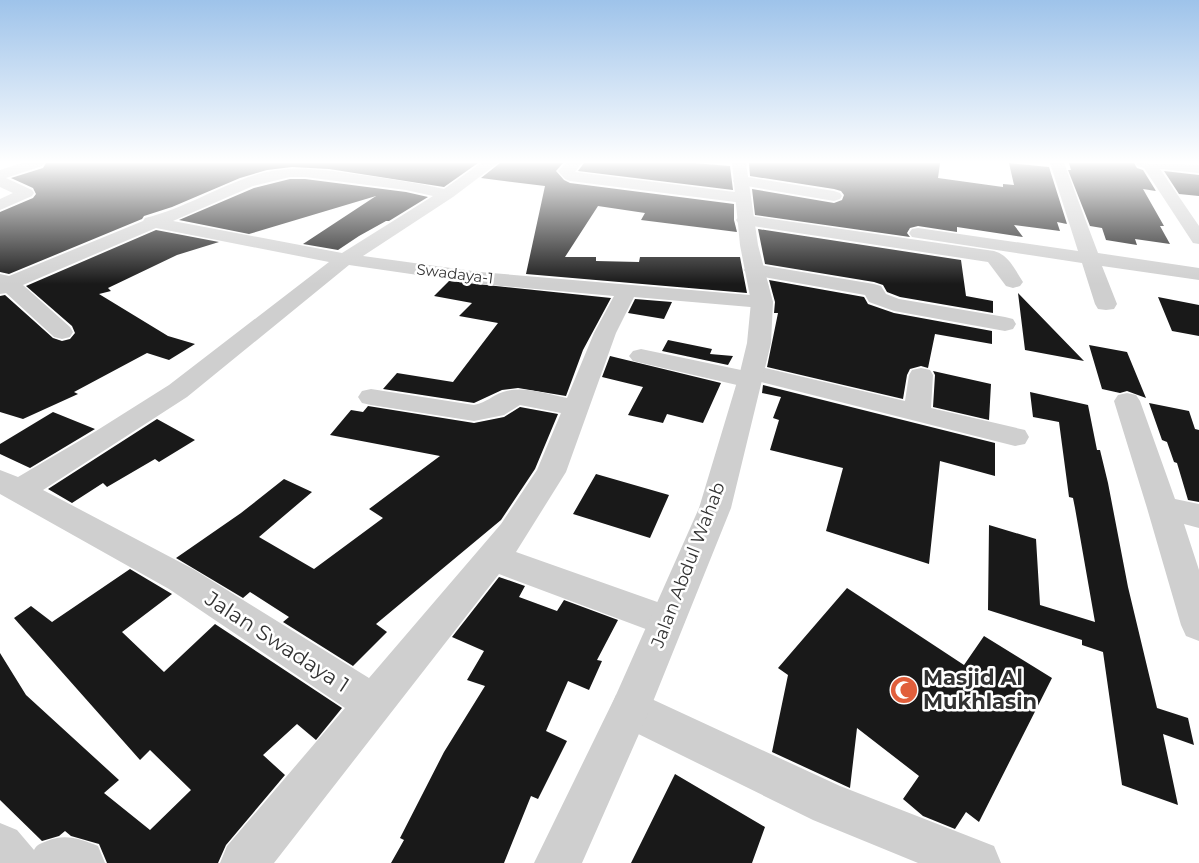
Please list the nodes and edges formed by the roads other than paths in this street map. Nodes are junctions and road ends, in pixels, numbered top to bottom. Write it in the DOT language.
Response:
graph roads {
  1 [pos="199,203"];
  2 [pos="433,203"];
  3 [pos="744,203"];
  4 [pos="789,203"];
  5 [pos="1070,203"];
  6 [pos="1174,203"];
  7 [pos="151,222"];
  8 [pos="918,232"];
  9 [pos="1199,239"];
  10 [pos="345,259"];
  11 [pos="1089,259"];
  12 [pos="754,270"];
  13 [pos="1199,274"];
  14 [pos="1013,282"];
  15 [pos="3,284"];
  16 [pos="643,291"];
  17 [pos="762,302"];
  18 [pos="1106,304"];
  19 [pos="1005,324"];
  20 [pos="62,332"];
  21 [pos="641,356"];
  22 [pos="921,375"];
  23 [pos="751,376"];
  24 [pos="371,397"];
  25 [pos="1127,401"];
  26 [pos="576,408"];
  27 [pos="918,414"];
  28 [pos="1015,437"];
  29 [pos="5,484"];
  30 [pos="1163,508"];
  31 [pos="1199,516"];
  32 [pos="492,557"];
  33 [pos="667,621"];
  34 [pos="1199,625"];
  35 [pos="374,704"];
  36 [pos="630,709"];
  37 [pos="0,848"];
  38 [pos="16,863"];
  39 [pos="53,863"];
  40 [pos="81,863"];
  41 [pos="244,863"];
  42 [pos="558,863"];
  43 [pos="977,863"];
  1 -- 7 [label="street"];
  2 -- 10 [label="street"];
  3 -- 12 [label="street, Jalan Abdul Wahab"];
  4 -- 14 [label="street"];
  5 -- 11 [label="street"];
  6 -- 9 [label="street"];
  7 -- 10 [label="street, Swadaya-1"];
  7 -- 15 [label="street"];
  8 -- 11 [label="street"];
  10 -- 16 [label="street, Swadaya-1"];
  10 -- 29 [label="street"];
  11 -- 13 [label="street"];
  11 -- 18 [label="street"];
  12 -- 17 [label="street, Jalan Abdul Wahab"];
  12 -- 19 [label="street"];
  15 -- 20 [label="street"];
  16 -- 17 [label="street, Swadaya-1"];
  16 -- 26 [label="street"];
  17 -- 23 [label="street, Jalan Abdul Wahab"];
  21 -- 23 [label="street"];
  22 -- 27 [label="street"];
  23 -- 27 [label="street"];
  23 -- 33 [label="street, Jalan Abdul Wahab"];
  24 -- 26 [label="street"];
  25 -- 30 [label="street"];
  26 -- 32 [label="street"];
  27 -- 28 [label="street"];
  29 -- 35 [label="street, Jalan Swadaya 1"];
  30 -- 31 [label="street"];
  30 -- 34 [label="street"];
  32 -- 33 [label="street"];
  32 -- 35 [label="street"];
  33 -- 36 [label="street, Jalan Abdul Wahab"];
  35 -- 41 [label="street"];
  36 -- 42 [label="street, Jalan Abdul Wahab"];
  36 -- 43 [label="street"];
  37 -- 38 [label="street"];
  39 -- 40 [label="street"];
}
